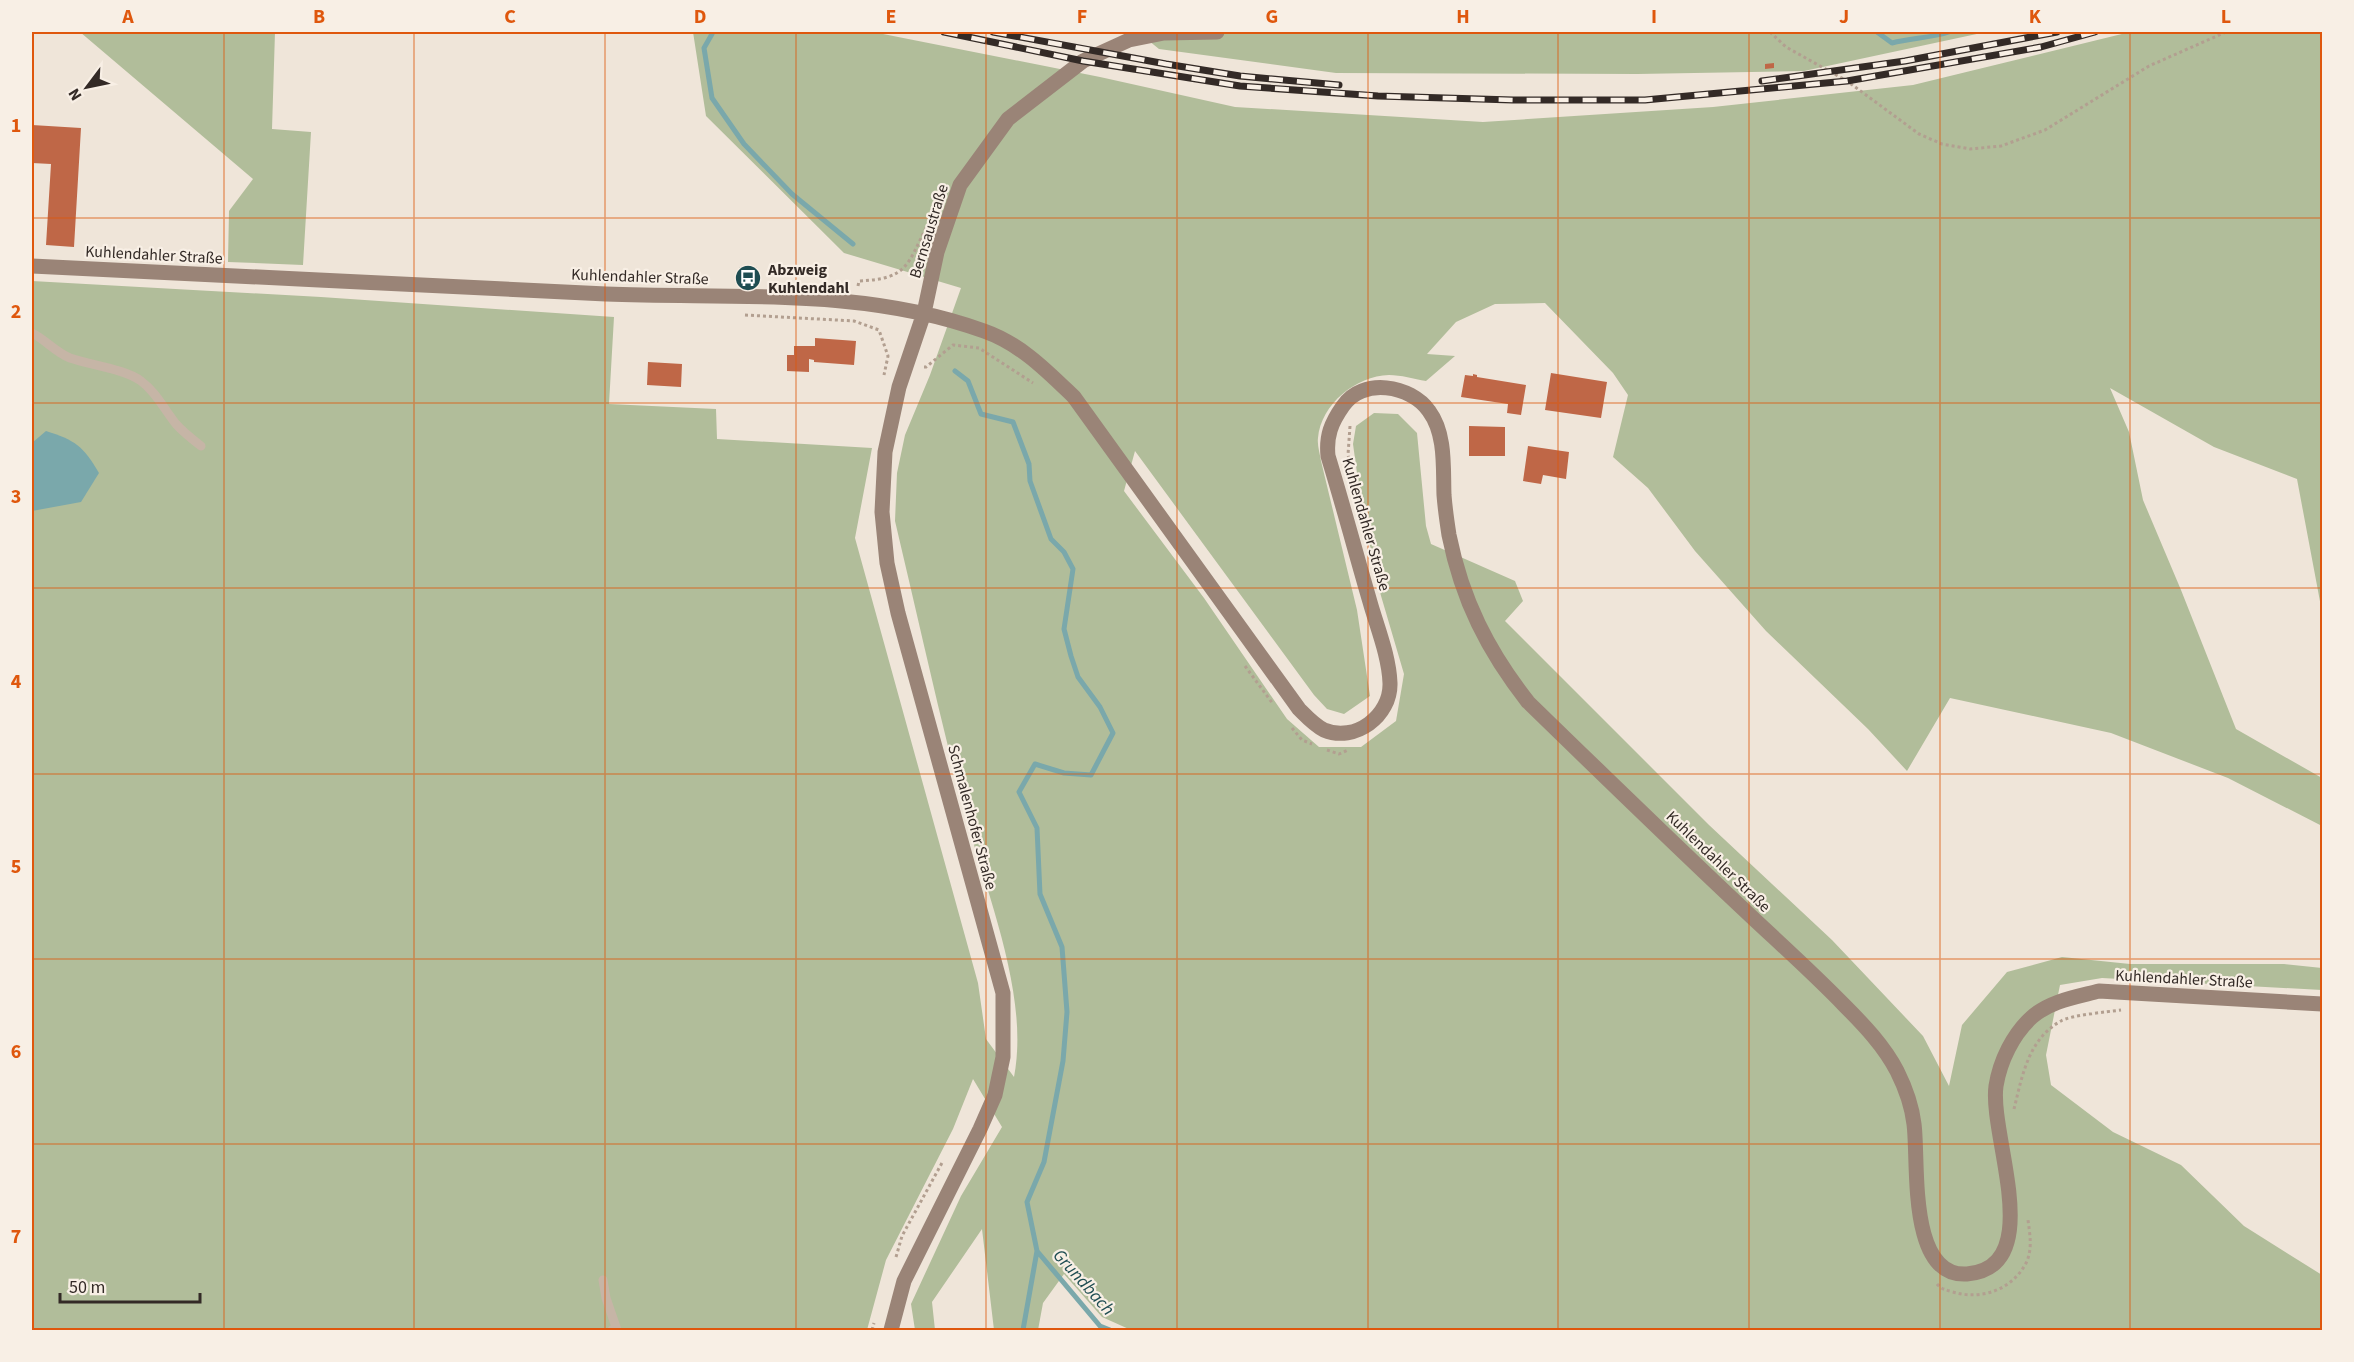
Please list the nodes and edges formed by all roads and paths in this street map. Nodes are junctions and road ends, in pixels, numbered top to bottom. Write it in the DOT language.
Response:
graph roads {
  1 [pos="1217,32"];
  2 [pos="1770,32"];
  3 [pos="2226,32"];
  4 [pos="32,266"];
  5 [pos="924,313"];
  6 [pos="854,321"];
  7 [pos="32,333"];
  8 [pos="883,378"];
  9 [pos="201,446"];
  10 [pos="2322,1004"];
  11 [pos="944,1160"];
  12 [pos="895,1258"];
  13 [pos="603,1280"];
  14 [pos="895,1315"];
  15 [pos="612,1330"];
  16 [pos="891,1330"];
  17 [pos="900,1330"];
  1 -- 5 [label="main road, Bernsaustraße"];
  2 -- 3 [label="path"];
  4 -- 5 [label="main road, Kuhlendahler Straße"];
  5 -- 10 [label="main road, Kuhlendahler Straße"];
  5 -- 14 [label="main road, Schmalenhofer Straße"];
  6 -- 8 [label="path"];
  7 -- 9 [label="lane"];
  11 -- 12 [label="path"];
  13 -- 15 [label="lane"];
  14 -- 16 [label="main road, Schmalenhofer Straße"];
  14 -- 17 [label="lane"];
}
